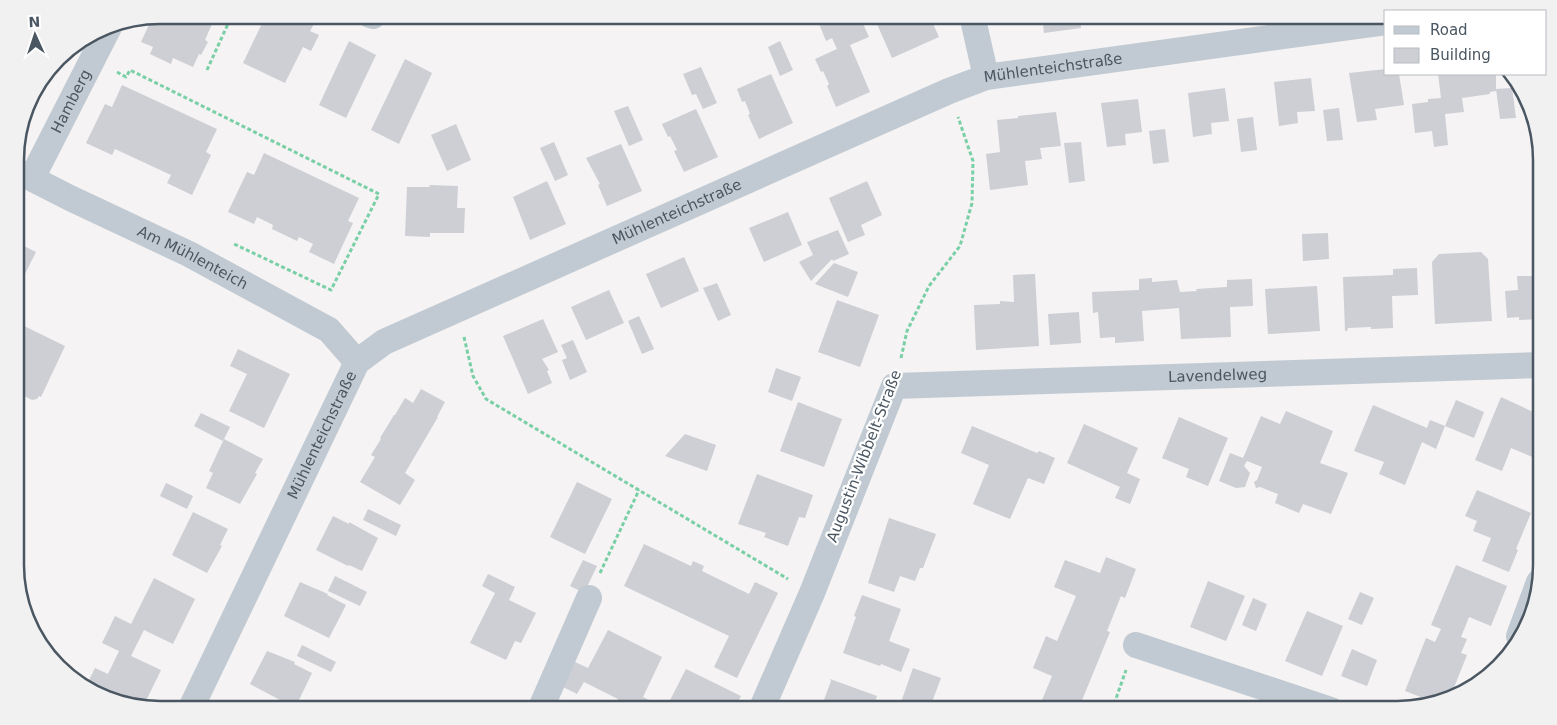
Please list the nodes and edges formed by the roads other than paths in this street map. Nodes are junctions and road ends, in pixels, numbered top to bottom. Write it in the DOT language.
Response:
graph roads {
  1 [pos="974,24"];
  2 [pos="1371,24"];
  3 [pos="104,36"];
  4 [pos="986,77"];
  5 [pos="24,174"];
  6 [pos="357,362"];
  7 [pos="1533,364"];
  8 [pos="894,386"];
  9 [pos="589,598"];
  10 [pos="1136,645"];
  11 [pos="194,701"];
  12 [pos="544,701"];
  13 [pos="765,701"];
  14 [pos="1304,701"];
  1 -- 4 [label="street"];
  2 -- 4 [label="street, Mühlenteichstraße"];
  3 -- 5 [label="street, Hamberg"];
  4 -- 6 [label="street, Mühlenteichstraße"];
  5 -- 6 [label="street, Am Mühlenteich"];
  6 -- 11 [label="street, Mühlenteichstraße"];
  7 -- 8 [label="street, Lavendelweg"];
  8 -- 13 [label="street, Augustin-Wibbelt-Straße"];
  9 -- 12 [label="street"];
  10 -- 14 [label="street"];
}
